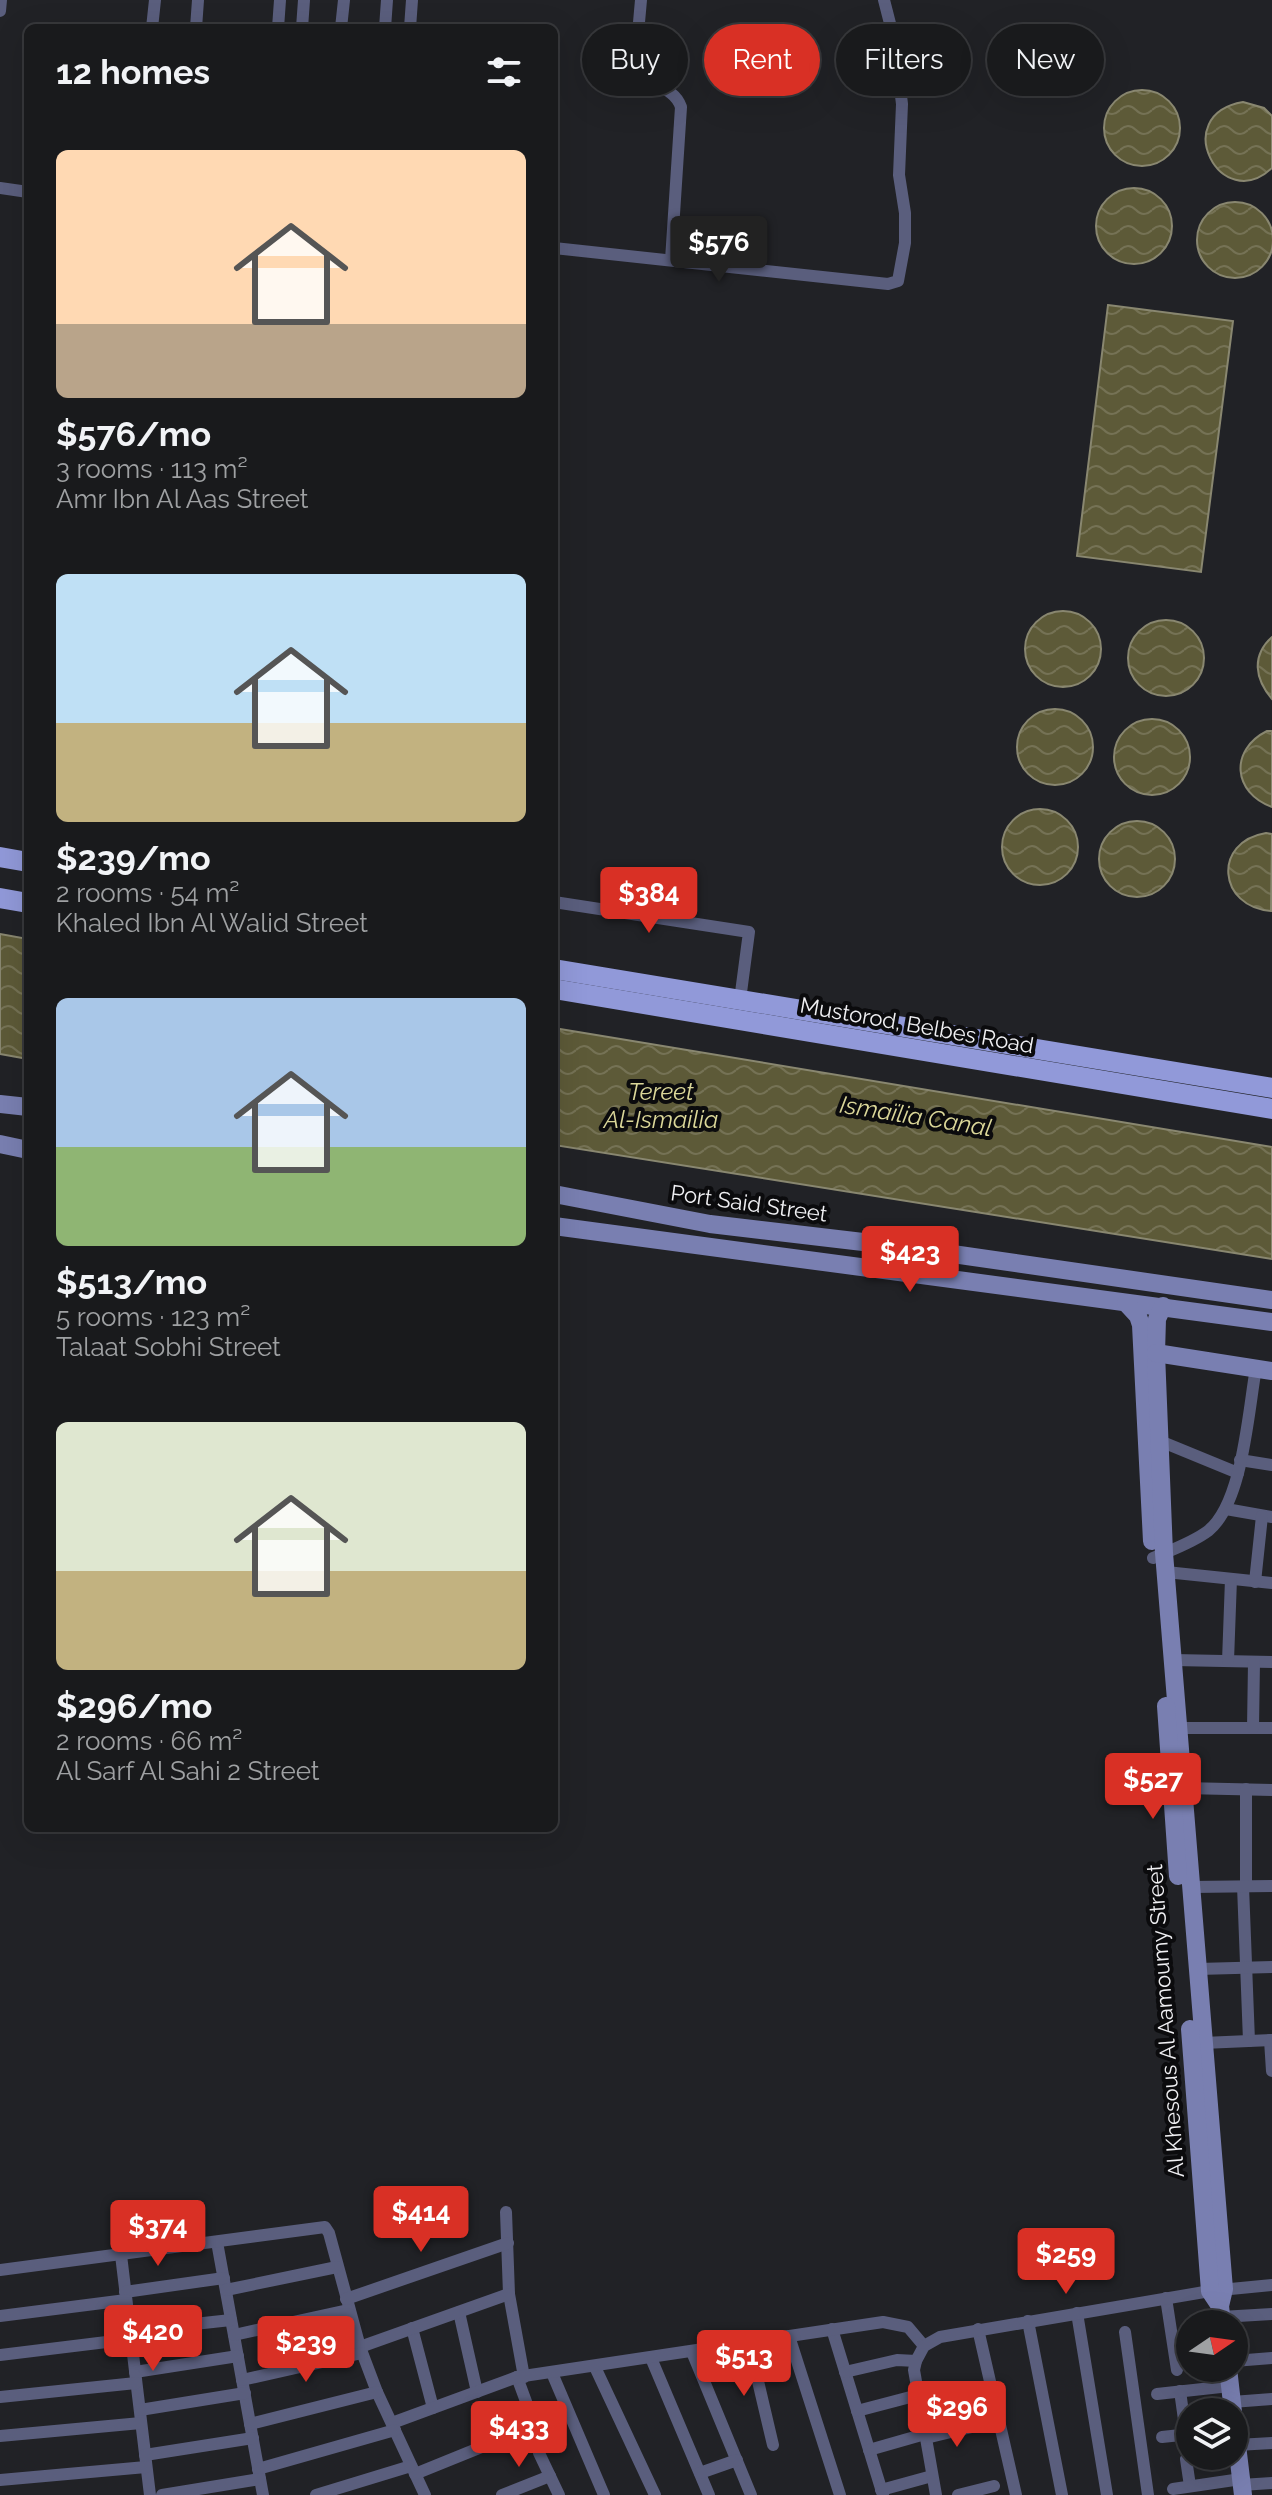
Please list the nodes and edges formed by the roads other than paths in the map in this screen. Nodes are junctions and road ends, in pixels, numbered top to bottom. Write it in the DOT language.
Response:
graph roads {
  1 [pos="1,0"];
  2 [pos="155,0"];
  3 [pos="198,0"];
  4 [pos="280,0"];
  5 [pos="304,0"];
  6 [pos="344,0"];
  7 [pos="387,0"];
  8 [pos="412,0"];
  9 [pos="641,0"];
  10 [pos="884,0"];
  11 [pos="0,9"];
  12 [pos="152,24"];
  13 [pos="196,24"];
  14 [pos="278,24"];
  15 [pos="302,24"];
  16 [pos="341,24"];
  17 [pos="385,24"];
  18 [pos="410,24"];
  19 [pos="0,188"];
  20 [pos="24,191"];
  21 [pos="558,248"];
  22 [pos="671,260"];
  23 [pos="0,857"];
  24 [pos="24,861"];
  25 [pos="0,898"];
  26 [pos="24,902"];
  27 [pos="558,903"];
  28 [pos="558,970"];
  29 [pos="558,990"];
  30 [pos="740,1000"];
  31 [pos="1272,1088"];
  32 [pos="0,1104"];
  33 [pos="24,1107"];
  34 [pos="1272,1109"];
  35 [pos="0,1144"];
  36 [pos="24,1149"];
  37 [pos="558,1195"];
  38 [pos="558,1226"];
  39 [pos="1272,1300"];
  40 [pos="1126,1303"];
  41 [pos="1163,1306"];
  42 [pos="1272,1322"];
  43 [pos="1156,1353"];
  44 [pos="1264,1370"];
  45 [pos="1160,1441"];
  46 [pos="1272,1465"];
  47 [pos="1239,1466"];
  48 [pos="1226,1509"];
  49 [pos="1267,1516"];
  50 [pos="1158,1555"];
  51 [pos="1166,1572"];
  52 [pos="1231,1579"];
  53 [pos="1255,1582"];
  54 [pos="1272,1583"];
  55 [pos="1174,1660"];
  56 [pos="1228,1661"];
  57 [pos="1254,1662"];
  58 [pos="1272,1662"];
  59 [pos="1180,1728"];
  60 [pos="1253,1728"];
  61 [pos="1272,1728"];
  62 [pos="1184,1788"];
  63 [pos="1246,1789"];
  64 [pos="1272,1790"];
  65 [pos="1245,1886"];
  66 [pos="1272,1886"];
  67 [pos="1192,1887"];
  68 [pos="1272,1967"];
  69 [pos="1246,1968"];
  70 [pos="1198,1969"];
  71 [pos="1271,2040"];
  72 [pos="1249,2041"];
  73 [pos="1203,2043"];
  74 [pos="1272,2071"];
  75 [pos="506,2212"];
  76 [pos="217,2242"];
  77 [pos="508,2243"];
  78 [pos="121,2255"];
  79 [pos="337,2267"];
  80 [pos="0,2270"];
  81 [pos="225,2284"];
  82 [pos="1272,2285"];
  83 [pos="509,2294"];
  84 [pos="126,2296"];
  85 [pos="1166,2298"];
  86 [pos="347,2304"];
  87 [pos="1220,2306"];
  88 [pos="459,2312"];
  89 [pos="1077,2313"];
  90 [pos="1272,2314"];
  91 [pos="0,2316"];
  92 [pos="231,2320"];
  93 [pos="1028,2321"];
  94 [pos="412,2328"];
  95 [pos="832,2329"];
  96 [pos="978,2329"];
  97 [pos="1125,2332"];
  98 [pos="130,2335"];
  99 [pos="234,2335"];
  100 [pos="789,2336"];
  101 [pos="749,2343"];
  102 [pos="924,2346"];
  103 [pos="361,2350"];
  104 [pos="692,2352"];
  105 [pos="0,2355"];
  106 [pos="238,2356"];
  107 [pos="651,2358"];
  108 [pos="1272,2358"];
  109 [pos="1248,2360"];
  110 [pos="916,2361"];
  111 [pos="1176,2363"];
  112 [pos="595,2367"];
  113 [pos="845,2372"];
  114 [pos="552,2373"];
  115 [pos="136,2377"];
  116 [pos="520,2377"];
  117 [pos="244,2387"];
  118 [pos="1180,2391"];
  119 [pos="377,2392"];
  120 [pos="477,2392"];
  121 [pos="1157,2394"];
  122 [pos="918,2395"];
  123 [pos="0,2397"];
  124 [pos="1181,2398"];
  125 [pos="1231,2398"];
  126 [pos="1248,2398"];
  127 [pos="1272,2399"];
  128 [pos="433,2408"];
  129 [pos="857,2411"];
  130 [pos="568,2412"];
  131 [pos="140,2416"];
  132 [pos="250,2424"];
  133 [pos="980,2425"];
  134 [pos="535,2426"];
  135 [pos="393,2427"];
  136 [pos="1176,2435"];
  137 [pos="0,2436"];
  138 [pos="925,2436"];
  139 [pos="1162,2437"];
  140 [pos="1248,2437"];
  141 [pos="253,2438"];
  142 [pos="1272,2443"];
  143 [pos="773,2445"];
  144 [pos="869,2450"];
  145 [pos="539,2453"];
  146 [pos="737,2460"];
  147 [pos="145,2461"];
  148 [pos="413,2470"];
  149 [pos="1188,2470"];
  150 [pos="700,2473"];
  151 [pos="259,2474"];
  152 [pos="550,2476"];
  153 [pos="932,2476"];
  154 [pos="0,2480"];
  155 [pos="1272,2483"];
  156 [pos="994,2486"];
  157 [pos="1190,2486"];
  158 [pos="1242,2486"];
  159 [pos="1173,2489"];
  160 [pos="882,2493"];
  161 [pos="150,2495"];
  162 [pos="162,2495"];
  163 [pos="263,2495"];
  164 [pos="316,2495"];
  165 [pos="425,2495"];
  166 [pos="502,2495"];
  167 [pos="559,2495"];
  168 [pos="604,2495"];
  169 [pos="655,2495"];
  170 [pos="709,2495"];
  171 [pos="751,2495"];
  172 [pos="840,2495"];
  173 [pos="936,2495"];
  174 [pos="958,2495"];
  175 [pos="1016,2495"];
  176 [pos="1062,2495"];
  177 [pos="1107,2495"];
  178 [pos="1148,2495"];
  1 -- 11 [label="street"];
  2 -- 12 [label="street"];
  3 -- 13 [label="street"];
  4 -- 14 [label="street"];
  5 -- 15 [label="street"];
  6 -- 16 [label="street"];
  7 -- 17 [label="street"];
  8 -- 18 [label="street"];
  9 -- 22 [label="street"];
  10 -- 22 [label="street"];
  19 -- 20 [label="street"];
  21 -- 22 [label="street"];
  23 -- 24 [label="main road"];
  25 -- 26 [label="main road"];
  27 -- 30 [label="street"];
  28 -- 30 [label="main road, Mustorod, Belbes Road"];
  29 -- 34 [label="main road, Mustorod, Belbes Road"];
  30 -- 31 [label="main road, Mustorod, Belbes Road"];
  32 -- 33 [label="street"];
  35 -- 36 [label="street"];
  37 -- 39 [label="street, Port Said Street"];
  38 -- 40 [label="street"];
  40 -- 41 [label="street"];
  40 -- 50 [label="street, Al Khesous Al Aamoumy Street"];
  41 -- 42 [label="street"];
  41 -- 43 [label="street, Al Khesous Al Aamoumy Street"];
  43 -- 44 [label="street"];
  43 -- 45 [label="street, Al Khesous Al Aamoumy Street"];
  44 -- 47 [label="street"];
  45 -- 47 [label="street"];
  45 -- 50 [label="street, Al Khesous Al Aamoumy Street"];
  46 -- 47 [label="street"];
  47 -- 48 [label="street"];
  48 -- 49 [label="street"];
  48 -- 50 [label="street"];
  49 -- 53 [label="street"];
  50 -- 51 [label="street, Al Khesous Al Aamoumy Street"];
  50 -- 87 [label="street, Al Khesous Al Aamoumy Street"];
  51 -- 52 [label="street"];
  51 -- 55 [label="street, Al Khesous Al Aamoumy Street"];
  52 -- 53 [label="street"];
  52 -- 56 [label="street"];
  53 -- 54 [label="street"];
  55 -- 56 [label="street"];
  55 -- 59 [label="street, Al Khesous Al Aamoumy Street"];
  56 -- 57 [label="street"];
  57 -- 58 [label="street"];
  57 -- 60 [label="street"];
  59 -- 60 [label="street"];
  59 -- 62 [label="street, Al Khesous Al Aamoumy Street"];
  60 -- 61 [label="street"];
  62 -- 63 [label="street"];
  62 -- 67 [label="street, Al Khesous Al Aamoumy Street"];
  63 -- 64 [label="street"];
  63 -- 65 [label="street"];
  65 -- 66 [label="street"];
  65 -- 67 [label="street"];
  65 -- 69 [label="street"];
  67 -- 70 [label="street, Al Khesous Al Aamoumy Street"];
  68 -- 69 [label="street"];
  69 -- 70 [label="street"];
  69 -- 72 [label="street"];
  70 -- 73 [label="street, Al Khesous Al Aamoumy Street"];
  71 -- 72 [label="street"];
  71 -- 74 [label="street"];
  72 -- 73 [label="street"];
  73 -- 87 [label="street, Al Khesous Al Aamoumy Street"];
  75 -- 77 [label="street"];
  76 -- 78 [label="street"];
  76 -- 79 [label="street"];
  76 -- 81 [label="street"];
  77 -- 83 [label="street"];
  77 -- 86 [label="street"];
  78 -- 80 [label="street"];
  78 -- 84 [label="street"];
  79 -- 81 [label="street"];
  79 -- 86 [label="street"];
  81 -- 84 [label="street"];
  81 -- 92 [label="street"];
  82 -- 87 [label="street"];
  83 -- 88 [label="street"];
  83 -- 116 [label="street"];
  84 -- 91 [label="street"];
  84 -- 98 [label="street"];
  85 -- 87 [label="street"];
  85 -- 89 [label="street"];
  85 -- 111 [label="street"];
  86 -- 99 [label="street"];
  86 -- 103 [label="street"];
  87 -- 90 [label="street"];
  88 -- 94 [label="street"];
  88 -- 120 [label="street"];
  89 -- 93 [label="street"];
  89 -- 177 [label="street"];
  92 -- 98 [label="street"];
  92 -- 99 [label="street"];
  93 -- 96 [label="street"];
  93 -- 176 [label="street"];
  94 -- 103 [label="street"];
  94 -- 128 [label="street"];
  95 -- 100 [label="street"];
  95 -- 102 [label="street"];
  95 -- 113 [label="street"];
  96 -- 102 [label="street"];
  96 -- 175 [label="street"];
  97 -- 178 [label="street"];
  98 -- 105 [label="street"];
  98 -- 115 [label="street"];
  99 -- 106 [label="street"];
  100 -- 101 [label="street"];
  100 -- 172 [label="street"];
  101 -- 104 [label="street"];
  101 -- 143 [label="street"];
  102 -- 110 [label="street"];
  103 -- 117 [label="street"];
  103 -- 119 [label="street"];
  104 -- 107 [label="street"];
  104 -- 146 [label="street"];
  106 -- 115 [label="street"];
  106 -- 117 [label="street"];
  107 -- 112 [label="street"];
  107 -- 150 [label="street"];
  108 -- 109 [label="street"];
  110 -- 113 [label="street"];
  110 -- 122 [label="street"];
  112 -- 114 [label="street"];
  112 -- 169 [label="street"];
  113 -- 129 [label="street"];
  114 -- 116 [label="street"];
  114 -- 130 [label="street"];
  115 -- 123 [label="street"];
  115 -- 131 [label="street"];
  116 -- 120 [label="street"];
  116 -- 134 [label="street"];
  117 -- 131 [label="street"];
  117 -- 132 [label="street"];
  118 -- 121 [label="street"];
  118 -- 124 [label="street"];
  118 -- 125 [label="street"];
  119 -- 132 [label="street"];
  119 -- 135 [label="street"];
  120 -- 128 [label="street"];
  122 -- 129 [label="street"];
  122 -- 138 [label="street"];
  126 -- 127 [label="street"];
  128 -- 135 [label="street"];
  129 -- 144 [label="street"];
  130 -- 134 [label="street"];
  130 -- 168 [label="street"];
  131 -- 137 [label="street"];
  131 -- 147 [label="street"];
  132 -- 141 [label="street"];
  133 -- 138 [label="street"];
  134 -- 148 [label="street"];
  135 -- 148 [label="street"];
  135 -- 151 [label="street"];
  136 -- 139 [label="street"];
  138 -- 144 [label="street"];
  138 -- 153 [label="street"];
  140 -- 142 [label="street"];
  141 -- 147 [label="street"];
  141 -- 151 [label="street"];
  144 -- 160 [label="street"];
  145 -- 152 [label="street"];
  146 -- 150 [label="street"];
  146 -- 171 [label="street"];
  147 -- 154 [label="street"];
  147 -- 161 [label="street"];
  148 -- 164 [label="street"];
  148 -- 165 [label="street"];
  149 -- 157 [label="street"];
  150 -- 170 [label="street"];
  151 -- 162 [label="street"];
  151 -- 163 [label="street"];
  152 -- 166 [label="street"];
  152 -- 167 [label="street"];
  153 -- 160 [label="street"];
  153 -- 173 [label="street"];
  155 -- 158 [label="street"];
  156 -- 174 [label="street"];
  157 -- 158 [label="street"];
  157 -- 159 [label="street"];
}
